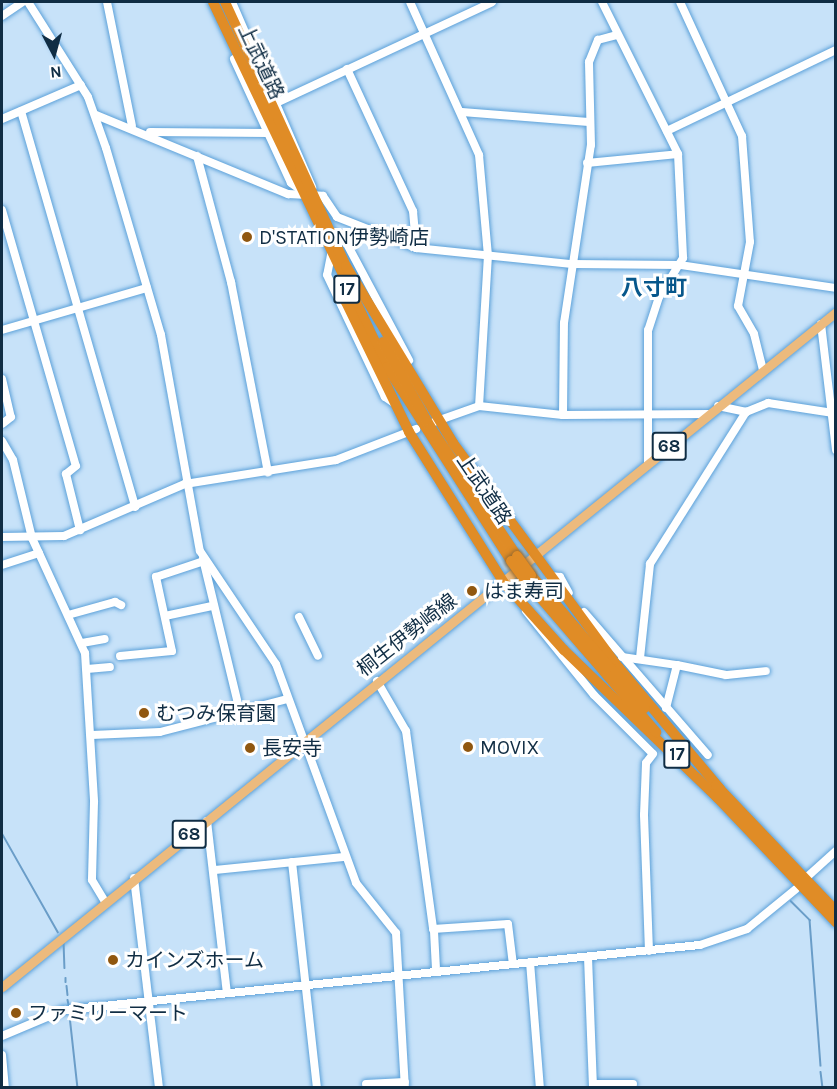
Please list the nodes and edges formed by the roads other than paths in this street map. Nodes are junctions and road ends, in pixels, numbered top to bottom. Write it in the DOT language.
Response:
graph roads {
  1 [pos="26,2"];
  2 [pos="107,2"];
  3 [pos="208,2"];
  4 [pos="213,2"];
  5 [pos="225,2"];
  6 [pos="232,2"];
  7 [pos="410,2"];
  8 [pos="492,2"];
  9 [pos="602,2"];
  10 [pos="680,2"];
  11 [pos="2,16"];
  12 [pos="425,33"];
  13 [pos="618,34"];
  14 [pos="836,50"];
  15 [pos="347,69"];
  16 [pos="81,85"];
  17 [pos="727,103"];
  18 [pos="279,110"];
  19 [pos="21,111"];
  20 [pos="462,112"];
  21 [pos="96,115"];
  22 [pos="2,119"];
  23 [pos="589,122"];
  24 [pos="132,126"];
  25 [pos="667,131"];
  26 [pos="146,133"];
  27 [pos="268,133"];
  28 [pos="678,154"];
  29 [pos="197,156"];
  30 [pos="587,163"];
  31 [pos="307,192"];
  32 [pos="2,210"];
  33 [pos="329,229"];
  34 [pos="416,248"];
  35 [pos="331,255"];
  36 [pos="488,255"];
  37 [pos="572,264"];
  38 [pos="680,265"];
  39 [pos="346,266"];
  40 [pos="743,274"];
  41 [pos="147,288"];
  42 [pos="346,288"];
  43 [pos="836,288"];
  44 [pos="78,309"];
  45 [pos="836,312"];
  46 [pos="32,321"];
  47 [pos="821,324"];
  48 [pos="2,330"];
  49 [pos="763,371"];
  50 [pos="2,379"];
  51 [pos="426,402"];
  52 [pos="395,404"];
  53 [pos="480,406"];
  54 [pos="718,406"];
  55 [pos="645,411"];
  56 [pos="746,412"];
  57 [pos="833,413"];
  58 [pos="709,414"];
  59 [pos="563,415"];
  60 [pos="436,422"];
  61 [pos="2,424"];
  62 [pos="412,431"];
  63 [pos="835,438"];
  64 [pos="2,441"];
  65 [pos="836,450"];
  66 [pos="648,463"];
  67 [pos="268,472"];
  68 [pos="185,484"];
  69 [pos="135,507"];
  70 [pos="80,530"];
  71 [pos="2,537"];
  72 [pos="32,537"];
  73 [pos="39,553"];
  74 [pos="537,556"];
  75 [pos="514,559"];
  76 [pos="203,560"];
  77 [pos="2,565"];
  78 [pos="550,576"];
  79 [pos="504,583"];
  80 [pos="121,605"];
  81 [pos="212,606"];
  82 [pos="526,611"];
  83 [pos="68,615"];
  84 [pos="165,616"];
  85 [pos="299,617"];
  86 [pos="105,639"];
  87 [pos="82,643"];
  88 [pos="318,656"];
  89 [pos="120,657"];
  90 [pos="622,657"];
  91 [pos="640,658"];
  92 [pos="677,665"];
  93 [pos="110,667"];
  94 [pos="87,669"];
  95 [pos="766,671"];
  96 [pos="377,681"];
  97 [pos="288,699"];
  98 [pos="666,708"];
  99 [pos="240,712"];
  100 [pos="92,735"];
  101 [pos="302,741"];
  102 [pos="708,755"];
  103 [pos="719,794"];
  104 [pos="207,820"];
  105 [pos="836,851"];
  106 [pos="344,857"];
  107 [pos="292,862"];
  108 [pos="214,870"];
  109 [pos="808,876"];
  110 [pos="134,878"];
  111 [pos="796,888"];
  112 [pos="105,902"];
  113 [pos="836,910"];
  114 [pos="836,922"];
  115 [pos="434,930"];
  116 [pos="649,951"];
  117 [pos="588,957"];
  118 [pos="530,962"];
  119 [pos="513,963"];
  120 [pos="436,970"];
  121 [pos="400,973"];
  122 [pos="305,985"];
  123 [pos="2,987"];
  124 [pos="227,993"];
  125 [pos="150,1001"];
  126 [pos="2,1036"];
  127 [pos="2,1054"];
  128 [pos="366,1084"];
  129 [pos="633,1084"];
  130 [pos="405,1085"];
  131 [pos="594,1086"];
  132 [pos="5,1088"];
  133 [pos="159,1088"];
  134 [pos="317,1088"];
  135 [pos="540,1088"];
  1 -- 11 [label="street"];
  1 -- 16 [label="street"];
  2 -- 24 [label="street"];
  3 -- 27 [label="street"];
  4 -- 31 [label="highway, 上武道路 / 17"];
  5 -- 18 [label="highway, 上武道路 / 17"];
  6 -- 18 [label="street"];
  7 -- 12 [label="street"];
  8 -- 12 [label="street"];
  9 -- 13 [label="street"];
  10 -- 17 [label="street"];
  12 -- 15 [label="street"];
  12 -- 20 [label="street"];
  13 -- 23 [label="street"];
  13 -- 25 [label="street"];
  14 -- 17 [label="street"];
  15 -- 18 [label="street"];
  15 -- 34 [label="street"];
  16 -- 19 [label="street"];
  16 -- 21 [label="street"];
  17 -- 25 [label="street"];
  17 -- 40 [label="street"];
  18 -- 31 [label="highway, 上武道路 / 17"];
  19 -- 22 [label="street"];
  19 -- 44 [label="street"];
  20 -- 23 [label="street"];
  20 -- 36 [label="street"];
  21 -- 24 [label="street"];
  21 -- 41 [label="street"];
  23 -- 30 [label="street"];
  24 -- 26 [label="street"];
  25 -- 28 [label="street"];
  26 -- 27 [label="street"];
  26 -- 29 [label="street"];
  27 -- 31 [label="street"];
  28 -- 30 [label="street"];
  28 -- 38 [label="street"];
  29 -- 31 [label="street"];
  29 -- 67 [label="street"];
  30 -- 37 [label="street"];
  31 -- 33 [label="highway, 上武道路 / 17"];
  31 -- 34 [label="street"];
  31 -- 35 [label="highway, 上武道路 / 17"];
  32 -- 46 [label="street"];
  33 -- 39 [label="highway, 上武道路 / 17"];
  33 -- 51 [label="street"];
  34 -- 36 [label="street"];
  35 -- 42 [label="highway, 上武道路 / 17"];
  35 -- 52 [label="street"];
  36 -- 37 [label="street"];
  36 -- 53 [label="street"];
  37 -- 38 [label="street"];
  37 -- 59 [label="street"];
  38 -- 40 [label="street"];
  38 -- 55 [label="street"];
  39 -- 51 [label="highway"];
  39 -- 75 [label="highway, 上武道路 / 17"];
  40 -- 43 [label="street"];
  40 -- 49 [label="street"];
  41 -- 44 [label="street"];
  41 -- 68 [label="street"];
  42 -- 52 [label="highway"];
  42 -- 75 [label="highway, 上武道路 / 17"];
  44 -- 46 [label="street"];
  44 -- 69 [label="street"];
  45 -- 47 [label="main road, 桐生伊勢崎線 / 68"];
  46 -- 48 [label="street"];
  46 -- 70 [label="street"];
  47 -- 49 [label="main road, 桐生伊勢崎線 / 68"];
  47 -- 57 [label="street"];
  49 -- 54 [label="main road, 桐生伊勢崎線 / 68"];
  50 -- 61 [label="street"];
  51 -- 60 [label="highway"];
  52 -- 62 [label="highway"];
  53 -- 59 [label="street"];
  53 -- 60 [label="street"];
  54 -- 56 [label="street"];
  54 -- 58 [label="main road, 桐生伊勢崎線 / 68"];
  55 -- 58 [label="street"];
  55 -- 59 [label="street"];
  55 -- 66 [label="street"];
  56 -- 57 [label="street"];
  56 -- 91 [label="street"];
  57 -- 63 [label="street"];
  58 -- 66 [label="main road, 桐生伊勢崎線 / 68"];
  60 -- 74 [label="highway"];
  62 -- 67 [label="street"];
  62 -- 79 [label="highway"];
  63 -- 65 [label="street"];
  64 -- 72 [label="street"];
  66 -- 74 [label="main road, 桐生伊勢崎線 / 68"];
  67 -- 68 [label="street"];
  68 -- 69 [label="street"];
  68 -- 76 [label="street"];
  69 -- 70 [label="street"];
  70 -- 72 [label="street"];
  71 -- 72 [label="street"];
  72 -- 73 [label="street"];
  73 -- 77 [label="street"];
  73 -- 83 [label="street"];
  74 -- 78 [label="highway"];
  74 -- 79 [label="main road, 桐生伊勢崎線 / 68"];
  75 -- 103 [label="highway, 上武道路 / 17, bridge"];
  76 -- 81 [label="street"];
  76 -- 84 [label="street"];
  76 -- 97 [label="street"];
  78 -- 90 [label="street"];
  78 -- 103 [label="highway"];
  79 -- 82 [label="highway"];
  79 -- 96 [label="main road, 桐生伊勢崎線 / 68"];
  80 -- 83 [label="street"];
  81 -- 84 [label="street"];
  81 -- 99 [label="street"];
  82 -- 103 [label="highway"];
  82 -- 116 [label="street"];
  83 -- 87 [label="street"];
  84 -- 89 [label="street"];
  85 -- 88 [label="street"];
  86 -- 87 [label="street"];
  87 -- 94 [label="street"];
  90 -- 91 [label="street"];
  90 -- 98 [label="street"];
  91 -- 92 [label="street"];
  92 -- 95 [label="street"];
  92 -- 98 [label="street"];
  93 -- 94 [label="street"];
  94 -- 100 [label="street"];
  96 -- 101 [label="main road, 桐生伊勢崎線 / 68"];
  96 -- 115 [label="street"];
  97 -- 99 [label="street"];
  97 -- 101 [label="street"];
  98 -- 102 [label="street"];
  99 -- 100 [label="street"];
  100 -- 112 [label="street"];
  101 -- 104 [label="main road, 桐生伊勢崎線 / 68"];
  101 -- 106 [label="street"];
  103 -- 113 [label="highway, 上武道路 / 17"];
  103 -- 114 [label="highway, 上武道路 / 17"];
  104 -- 108 [label="street"];
  104 -- 110 [label="main road, 桐生伊勢崎線 / 68"];
  105 -- 109 [label="street"];
  106 -- 107 [label="street"];
  106 -- 121 [label="street"];
  107 -- 108 [label="street"];
  107 -- 122 [label="street"];
  108 -- 124 [label="street"];
  110 -- 112 [label="main road, 桐生伊勢崎線 / 68"];
  110 -- 125 [label="street"];
  111 -- 116 [label="street"];
  112 -- 123 [label="main road, 桐生伊勢崎線 / 68"];
  115 -- 119 [label="street"];
  115 -- 120 [label="street"];
  116 -- 117 [label="street"];
  117 -- 118 [label="street"];
  117 -- 131 [label="street"];
  118 -- 119 [label="street"];
  118 -- 135 [label="street"];
  119 -- 120 [label="street"];
  120 -- 121 [label="street"];
  121 -- 122 [label="street"];
  121 -- 130 [label="street"];
  122 -- 124 [label="street"];
  122 -- 134 [label="street"];
  124 -- 125 [label="street"];
  125 -- 126 [label="street"];
  125 -- 133 [label="street"];
  127 -- 132 [label="street"];
  128 -- 130 [label="street"];
  129 -- 131 [label="street"];
}
